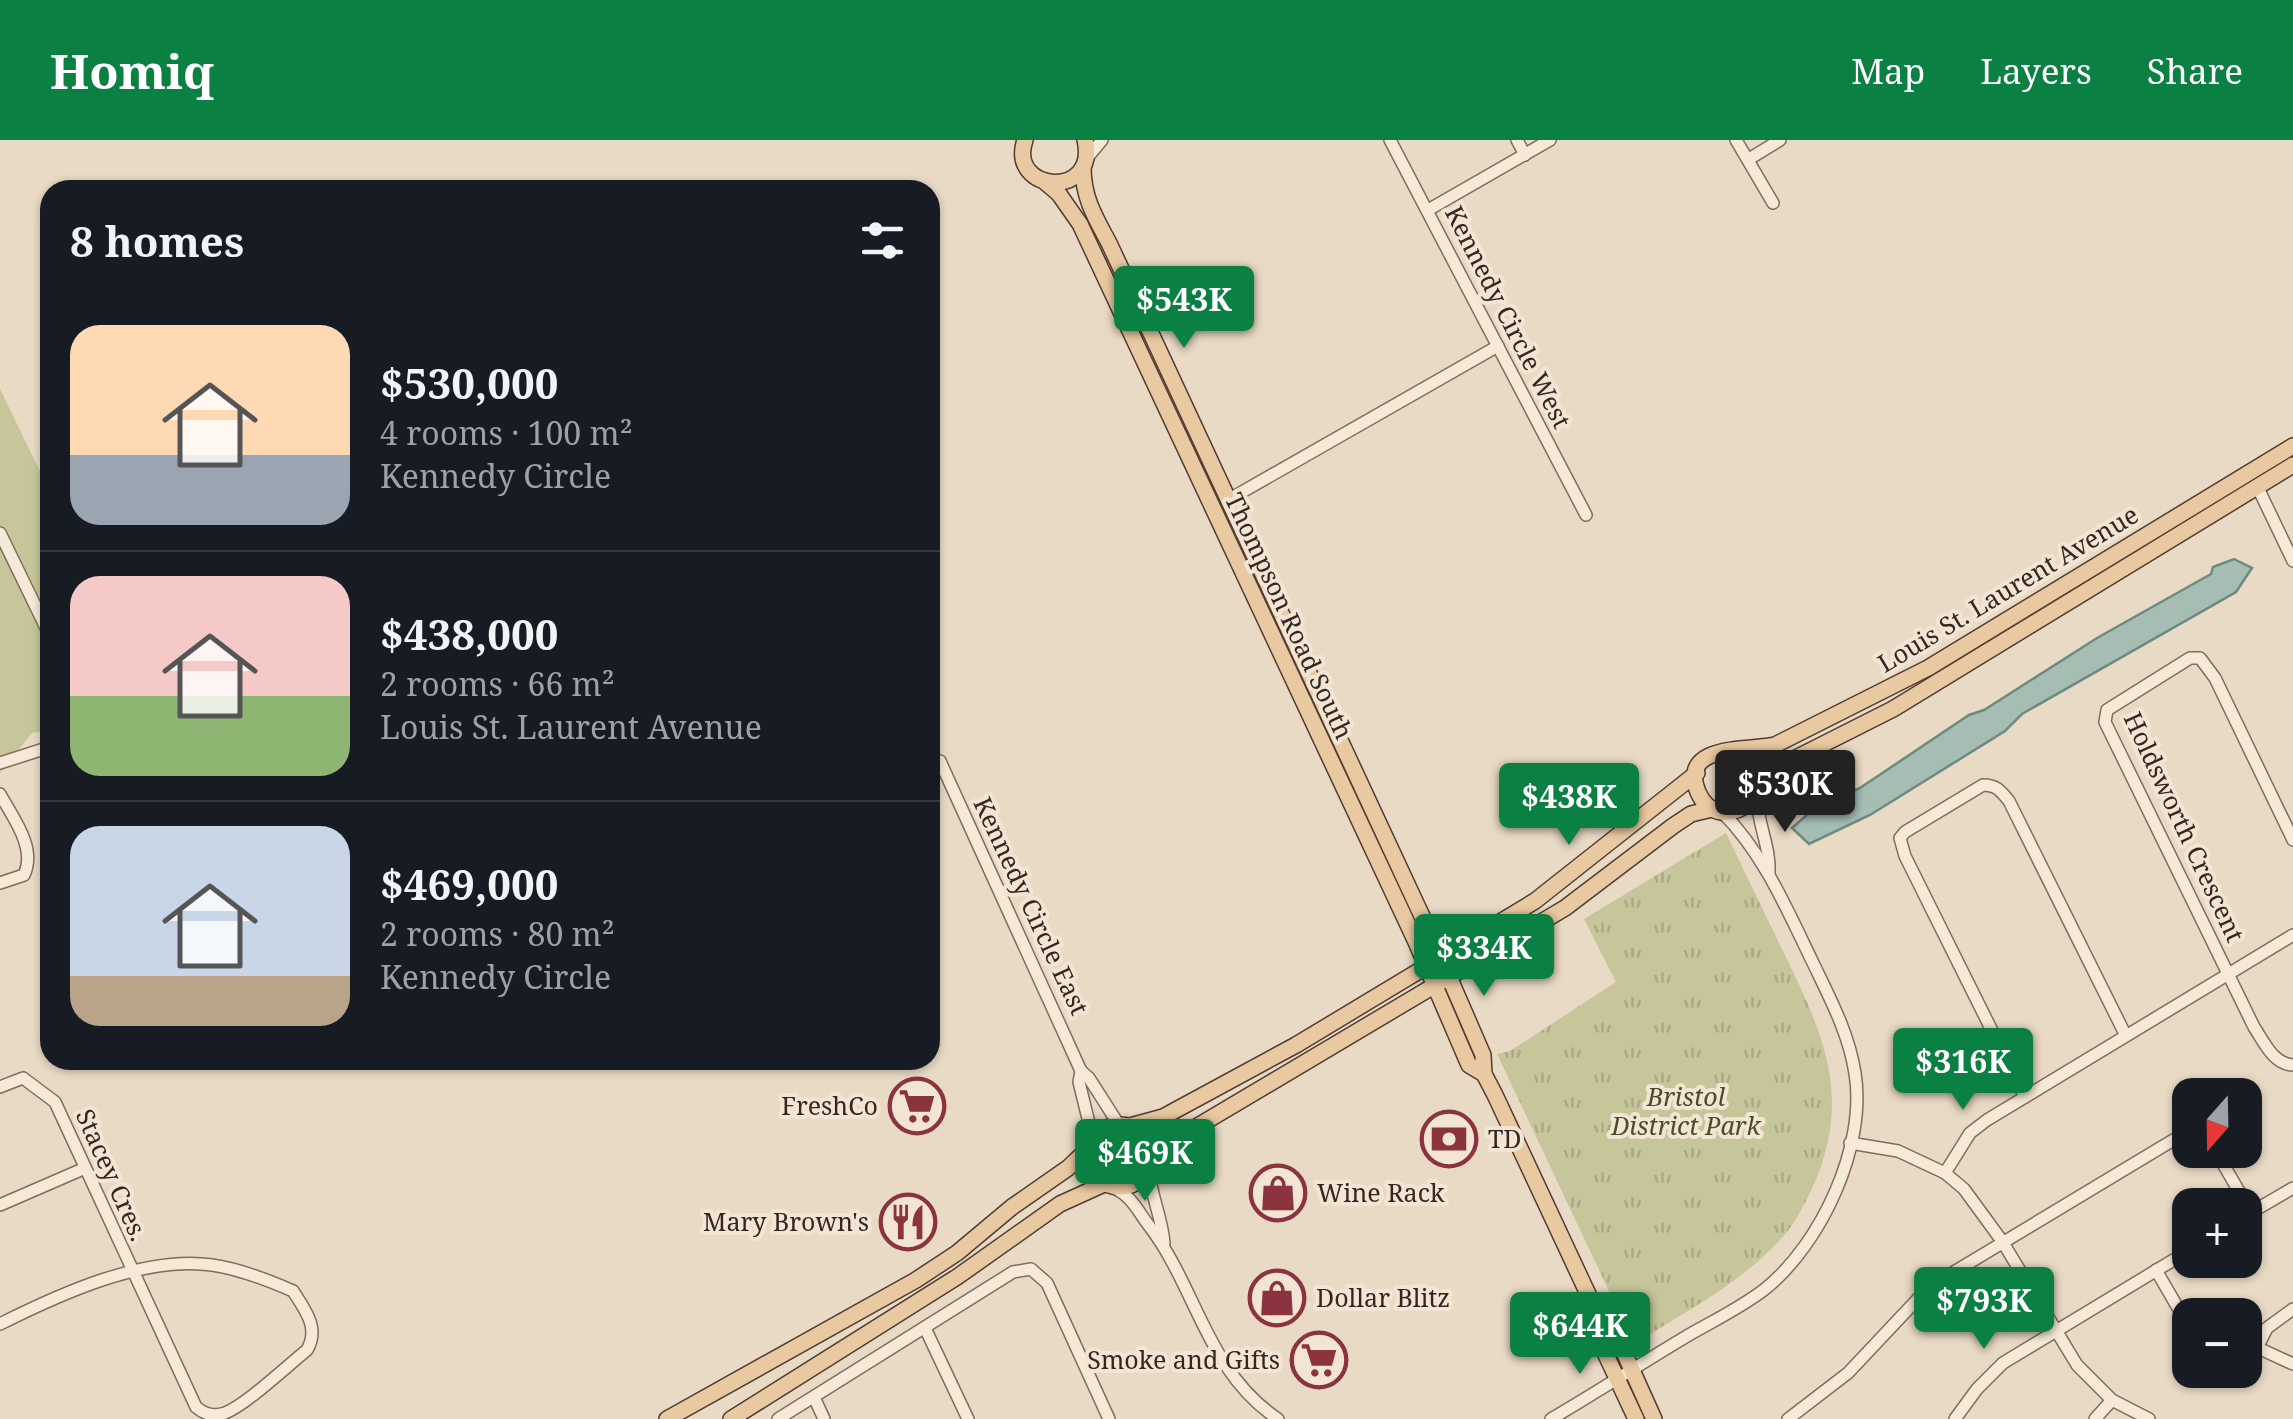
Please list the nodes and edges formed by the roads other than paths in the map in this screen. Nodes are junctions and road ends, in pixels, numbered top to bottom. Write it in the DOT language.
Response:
graph roads {
  1 [pos="1025,140"];
  2 [pos="1085,140"];
  3 [pos="1102,140"];
  4 [pos="1390,140"];
  5 [pos="1517,140"];
  6 [pos="1550,140"];
  7 [pos="1736,140"];
  8 [pos="1780,140"];
  9 [pos="1525,155"];
  10 [pos="1749,159"];
  11 [pos="1085,163"];
  12 [pos="1045,182"];
  13 [pos="1773,203"];
  14 [pos="1428,210"];
  15 [pos="1498,346"];
  16 [pos="2293,446"];
  17 [pos="2293,465"];
  18 [pos="2258,488"];
  19 [pos="1228,500"];
  20 [pos="1586,515"];
  21 [pos="0,533"];
  22 [pos="2293,561"];
  23 [pos="40,615"];
  24 [pos="40,750"];
  25 [pos="1738,750"];
  26 [pos="940,761"];
  27 [pos="0,763"];
  28 [pos="1696,773"];
  29 [pos="1758,788"];
  30 [pos="0,794"];
  31 [pos="1717,810"];
  32 [pos="2293,840"];
  33 [pos="1769,874"];
  34 [pos="0,883"];
  35 [pos="2293,935"];
  36 [pos="1441,957"];
  37 [pos="1426,966"];
  38 [pos="2228,974"];
  39 [pos="1450,978"];
  40 [pos="1435,987"];
  41 [pos="2125,1034"];
  42 [pos="2293,1064"];
  43 [pos="1081,1071"];
  44 [pos="1484,1074"];
  45 [pos="0,1087"];
  46 [pos="2026,1098"];
  47 [pos="1125,1125"];
  48 [pos="2172,1141"];
  49 [pos="1850,1143"];
  50 [pos="1091,1144"];
  51 [pos="1150,1164"];
  52 [pos="83,1169"];
  53 [pos="1945,1172"];
  54 [pos="1110,1186"];
  55 [pos="2293,1188"];
  56 [pos="0,1205"];
  57 [pos="2262,1206"];
  58 [pos="2002,1241"];
  59 [pos="1164,1243"];
  60 [pos="2172,1261"];
  61 [pos="131,1270"];
  62 [pos="2156,1270"];
  63 [pos="2172,1298"];
  64 [pos="2293,1308"];
  65 [pos="0,1324"];
  66 [pos="1602,1324"];
  67 [pos="925,1328"];
  68 [pos="2056,1332"];
  69 [pos="2262,1333"];
  70 [pos="2262,1350"];
  71 [pos="2293,1364"];
  72 [pos="1632,1369"];
  73 [pos="1617,1379"];
  74 [pos="814,1397"];
  75 [pos="2112,1400"];
  76 [pos="1271,1417"];
  77 [pos="667,1419"];
  78 [pos="731,1419"];
  79 [pos="778,1419"];
  80 [pos="824,1419"];
  81 [pos="968,1419"];
  82 [pos="1109,1419"];
  83 [pos="1551,1419"];
  84 [pos="1636,1419"];
  85 [pos="1654,1419"];
  86 [pos="1788,1419"];
  87 [pos="1955,1419"];
  88 [pos="2094,1419"];
  89 [pos="2149,1419"];
  1 -- 12 [label="main road, Thompson Road South"];
  2 -- 11 [label="main road, Thompson Road South"];
  3 -- 11 [label="street"];
  4 -- 14 [label="street, Kennedy Circle West"];
  5 -- 9 [label="street"];
  6 -- 9 [label="street"];
  7 -- 10 [label="street"];
  8 -- 10 [label="street"];
  9 -- 14 [label="street"];
  10 -- 13 [label="street"];
  11 -- 12 [label="main road"];
  11 -- 19 [label="main road, Thompson Road South"];
  12 -- 37 [label="main road, Thompson Road South"];
  14 -- 15 [label="street, Kennedy Circle West"];
  15 -- 19 [label="street"];
  15 -- 20 [label="street, Kennedy Circle West"];
  16 -- 25 [label="main road, Louis St. Laurent Avenue"];
  17 -- 18 [label="main road, Louis St. Laurent Avenue"];
  18 -- 22 [label="street"];
  18 -- 29 [label="main road, Louis St. Laurent Avenue"];
  19 -- 36 [label="main road, Thompson Road South"];
  21 -- 23 [label="street"];
  24 -- 27 [label="street"];
  25 -- 28 [label="main road"];
  25 -- 29 [label="main road"];
  26 -- 43 [label="street, Kennedy Circle East"];
  28 -- 31 [label="main road"];
  28 -- 36 [label="main road"];
  29 -- 31 [label="main road"];
  29 -- 33 [label="street"];
  30 -- 34 [label="street"];
  31 -- 33 [label="street"];
  31 -- 39 [label="main road"];
  32 -- 38 [label="street, Holdsworth Crescent"];
  33 -- 49 [label="street"];
  35 -- 38 [label="street"];
  36 -- 37 [label="main road"];
  36 -- 39 [label="main road, Thompson Road South"];
  37 -- 40 [label="main road, Thompson Road South"];
  37 -- 47 [label="main road"];
  38 -- 41 [label="street"];
  38 -- 42 [label="street"];
  39 -- 40 [label="main road"];
  39 -- 44 [label="main road, Thompson Road South"];
  40 -- 44 [label="main road, Thompson Road South"];
  40 -- 51 [label="main road"];
  41 -- 46 [label="street"];
  41 -- 46 [label="street"];
  43 -- 47 [label="street, Kennedy Circle East"];
  43 -- 50 [label="street, Kennedy Circle East"];
  44 -- 66 [label="main road, Thompson Road South"];
  45 -- 52 [label="street, Stacey Cres."];
  46 -- 53 [label="street"];
  47 -- 50 [label="main road"];
  47 -- 51 [label="main road"];
  48 -- 58 [label="street"];
  49 -- 53 [label="street"];
  49 -- 72 [label="street"];
  50 -- 54 [label="main road"];
  50 -- 77 [label="main road"];
  51 -- 54 [label="main road"];
  51 -- 59 [label="street"];
  52 -- 56 [label="street"];
  52 -- 61 [label="street, Stacey Cres."];
  53 -- 58 [label="street"];
  54 -- 59 [label="street"];
  54 -- 78 [label="main road"];
  55 -- 57 [label="street"];
  58 -- 68 [label="street"];
  58 -- 86 [label="street"];
  59 -- 76 [label="street"];
  60 -- 62 [label="street"];
  61 -- 61 [label="street"];
  61 -- 65 [label="street"];
  62 -- 63 [label="street"];
  62 -- 68 [label="street"];
  64 -- 69 [label="street"];
  66 -- 72 [label="main road, Thompson Road South"];
  66 -- 73 [label="main road, Thompson Road South"];
  67 -- 74 [label="street"];
  67 -- 81 [label="street"];
  67 -- 82 [label="street"];
  68 -- 75 [label="street"];
  68 -- 87 [label="street"];
  70 -- 71 [label="street"];
  72 -- 73 [label="street"];
  72 -- 85 [label="main road, Thompson Road South"];
  73 -- 83 [label="street"];
  73 -- 84 [label="main road, Thompson Road South"];
  74 -- 79 [label="street"];
  74 -- 80 [label="street"];
  75 -- 88 [label="street"];
  75 -- 89 [label="street"];
}
